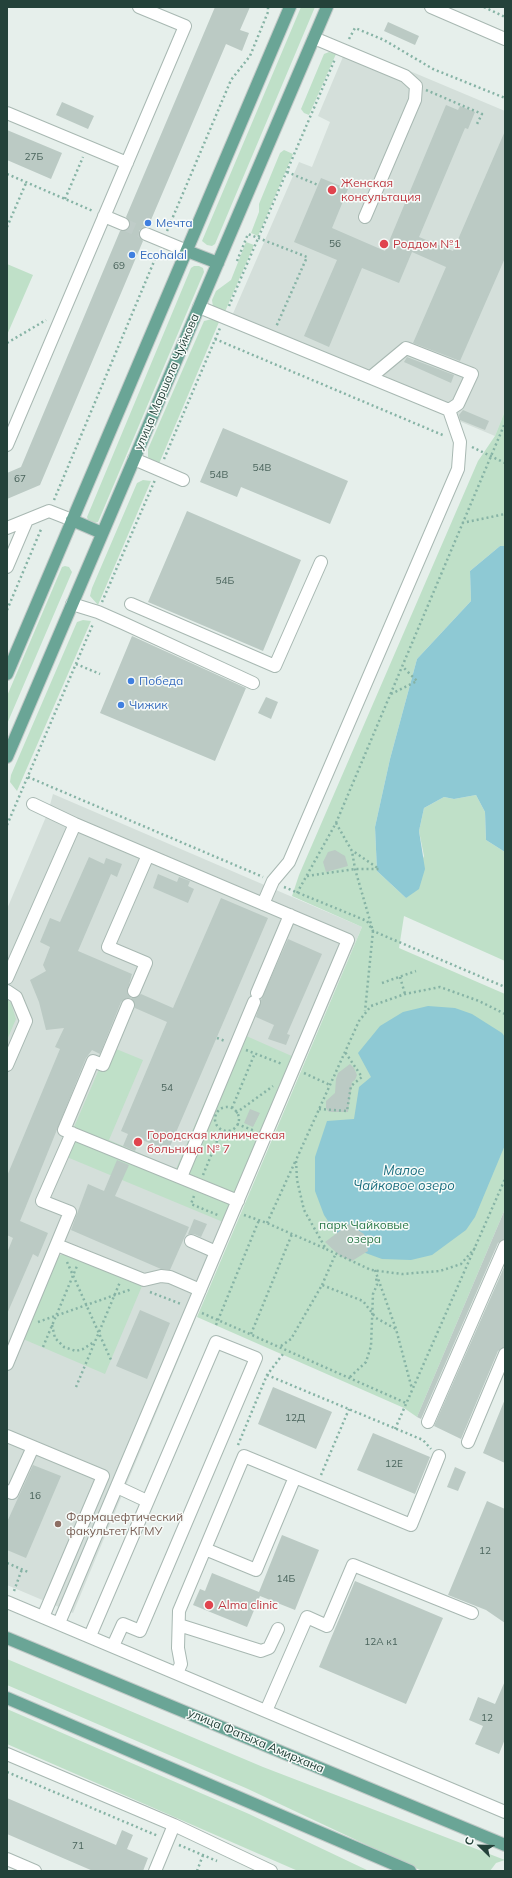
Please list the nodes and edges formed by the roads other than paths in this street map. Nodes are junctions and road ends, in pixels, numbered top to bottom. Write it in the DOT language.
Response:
graph roads {
  1 [pos="139,7"];
  2 [pos="290,7"];
  3 [pos="327,7"];
  4 [pos="431,7"];
  5 [pos="314,38"];
  6 [pos="505,39"];
  7 [pos="7,113"];
  8 [pos="127,163"];
  9 [pos="104,216"];
  10 [pos="365,217"];
  11 [pos="123,224"];
  12 [pos="146,234"];
  13 [pos="187,251"];
  14 [pos="218,263"];
  15 [pos="199,307"];
  16 [pos="371,377"];
  17 [pos="449,410"];
  18 [pos="7,445"];
  19 [pos="134,459"];
  20 [pos="183,480"];
  21 [pos="27,520"];
  22 [pos="72,520"];
  23 [pos="7,528"];
  24 [pos="102,533"];
  25 [pos="321,562"];
  26 [pos="7,567"];
  27 [pos="72,604"];
  28 [pos="131,604"];
  29 [pos="7,674"];
  30 [pos="253,683"];
  31 [pos="7,757"];
  32 [pos="33,804"];
  33 [pos="75,824"];
  34 [pos="148,855"];
  35 [pos="263,904"];
  36 [pos="290,915"];
  37 [pos="7,978"];
  38 [pos="7,991"];
  39 [pos="134,992"];
  40 [pos="128,1005"];
  41 [pos="7,1065"];
  42 [pos="72,1133"];
  43 [pos="181,1177"];
  44 [pos="238,1201"];
  45 [pos="191,1241"];
  46 [pos="505,1246"];
  47 [pos="55,1248"];
  48 [pos="216,1252"];
  49 [pos="200,1290"];
  50 [pos="505,1354"];
  51 [pos="7,1364"];
  52 [pos="428,1422"];
  53 [pos="7,1436"];
  54 [pos="468,1442"];
  55 [pos="33,1447"];
  56 [pos="439,1456"];
  57 [pos="295,1477"];
  58 [pos="117,1487"];
  59 [pos="7,1491"];
  60 [pos="147,1501"];
  61 [pos="205,1549"];
  62 [pos="10,1598"];
  63 [pos="472,1613"];
  64 [pos="43,1617"];
  65 [pos="59,1623"];
  66 [pos="179,1625"];
  67 [pos="278,1629"];
  68 [pos="90,1636"];
  69 [pos="7,1638"];
  70 [pos="113,1646"];
  71 [pos="177,1673"];
  72 [pos="7,1698"];
  73 [pos="266,1711"];
  74 [pos="7,1754"];
  75 [pos="505,1812"];
  76 [pos="174,1825"];
  77 [pos="505,1845"];
  78 [pos="7,1859"];
  79 [pos="35,1871"];
  80 [pos="155,1871"];
  81 [pos="271,1871"];
  82 [pos="410,1871"];
  1 -- 8 [label="street"];
  2 -- 13 [label="main road"];
  3 -- 5 [label="main road, улица Маршала Чуйкова"];
  4 -- 6 [label="street"];
  5 -- 10 [label="street"];
  5 -- 14 [label="main road, улица Маршала Чуйкова"];
  7 -- 8 [label="street"];
  8 -- 9 [label="street"];
  9 -- 11 [label="street"];
  9 -- 18 [label="street"];
  12 -- 13 [label="street"];
  13 -- 14 [label="main road"];
  13 -- 22 [label="main road"];
  14 -- 15 [label="main road, улица Маршала Чуйкова"];
  15 -- 16 [label="street"];
  15 -- 19 [label="main road, улица Маршала Чуйкова"];
  16 -- 17 [label="street"];
  16 -- 17 [label="street"];
  17 -- 35 [label="street"];
  19 -- 20 [label="street"];
  19 -- 24 [label="main road, улица Маршала Чуйкова"];
  21 -- 22 [label="street"];
  21 -- 23 [label="street"];
  21 -- 26 [label="street"];
  22 -- 24 [label="main road"];
  22 -- 29 [label="main road"];
  24 -- 27 [label="main road, улица Маршала Чуйкова"];
  25 -- 28 [label="street"];
  27 -- 30 [label="street"];
  27 -- 31 [label="main road, улица Маршала Чуйкова"];
  32 -- 33 [label="street"];
  33 -- 34 [label="street"];
  33 -- 37 [label="street"];
  34 -- 35 [label="street"];
  34 -- 39 [label="street"];
  35 -- 36 [label="street"];
  36 -- 43 [label="street"];
  36 -- 44 [label="street"];
  38 -- 41 [label="street"];
  40 -- 42 [label="street"];
  42 -- 43 [label="street"];
  42 -- 47 [label="street"];
  43 -- 44 [label="street"];
  44 -- 48 [label="street"];
  45 -- 48 [label="street"];
  46 -- 52 [label="street"];
  47 -- 49 [label="street"];
  47 -- 51 [label="street"];
  48 -- 49 [label="street"];
  49 -- 58 [label="street"];
  50 -- 54 [label="street"];
  53 -- 55 [label="street"];
  55 -- 59 [label="street"];
  55 -- 64 [label="street"];
  56 -- 57 [label="street"];
  57 -- 61 [label="street"];
  57 -- 61 [label="street"];
  58 -- 60 [label="street"];
  58 -- 65 [label="street"];
  60 -- 68 [label="street"];
  60 -- 70 [label="street"];
  61 -- 66 [label="street"];
  62 -- 64 [label="street"];
  63 -- 73 [label="street"];
  64 -- 65 [label="street"];
  65 -- 68 [label="street"];
  66 -- 67 [label="street"];
  66 -- 71 [label="street"];
  68 -- 70 [label="street"];
  69 -- 77 [label="main road, улица Фатыха Амирхана"];
  70 -- 71 [label="street"];
  71 -- 73 [label="street"];
  72 -- 82 [label="main road"];
  73 -- 75 [label="street"];
  74 -- 76 [label="street"];
  76 -- 80 [label="street"];
  76 -- 81 [label="street"];
  78 -- 79 [label="street"];
}
